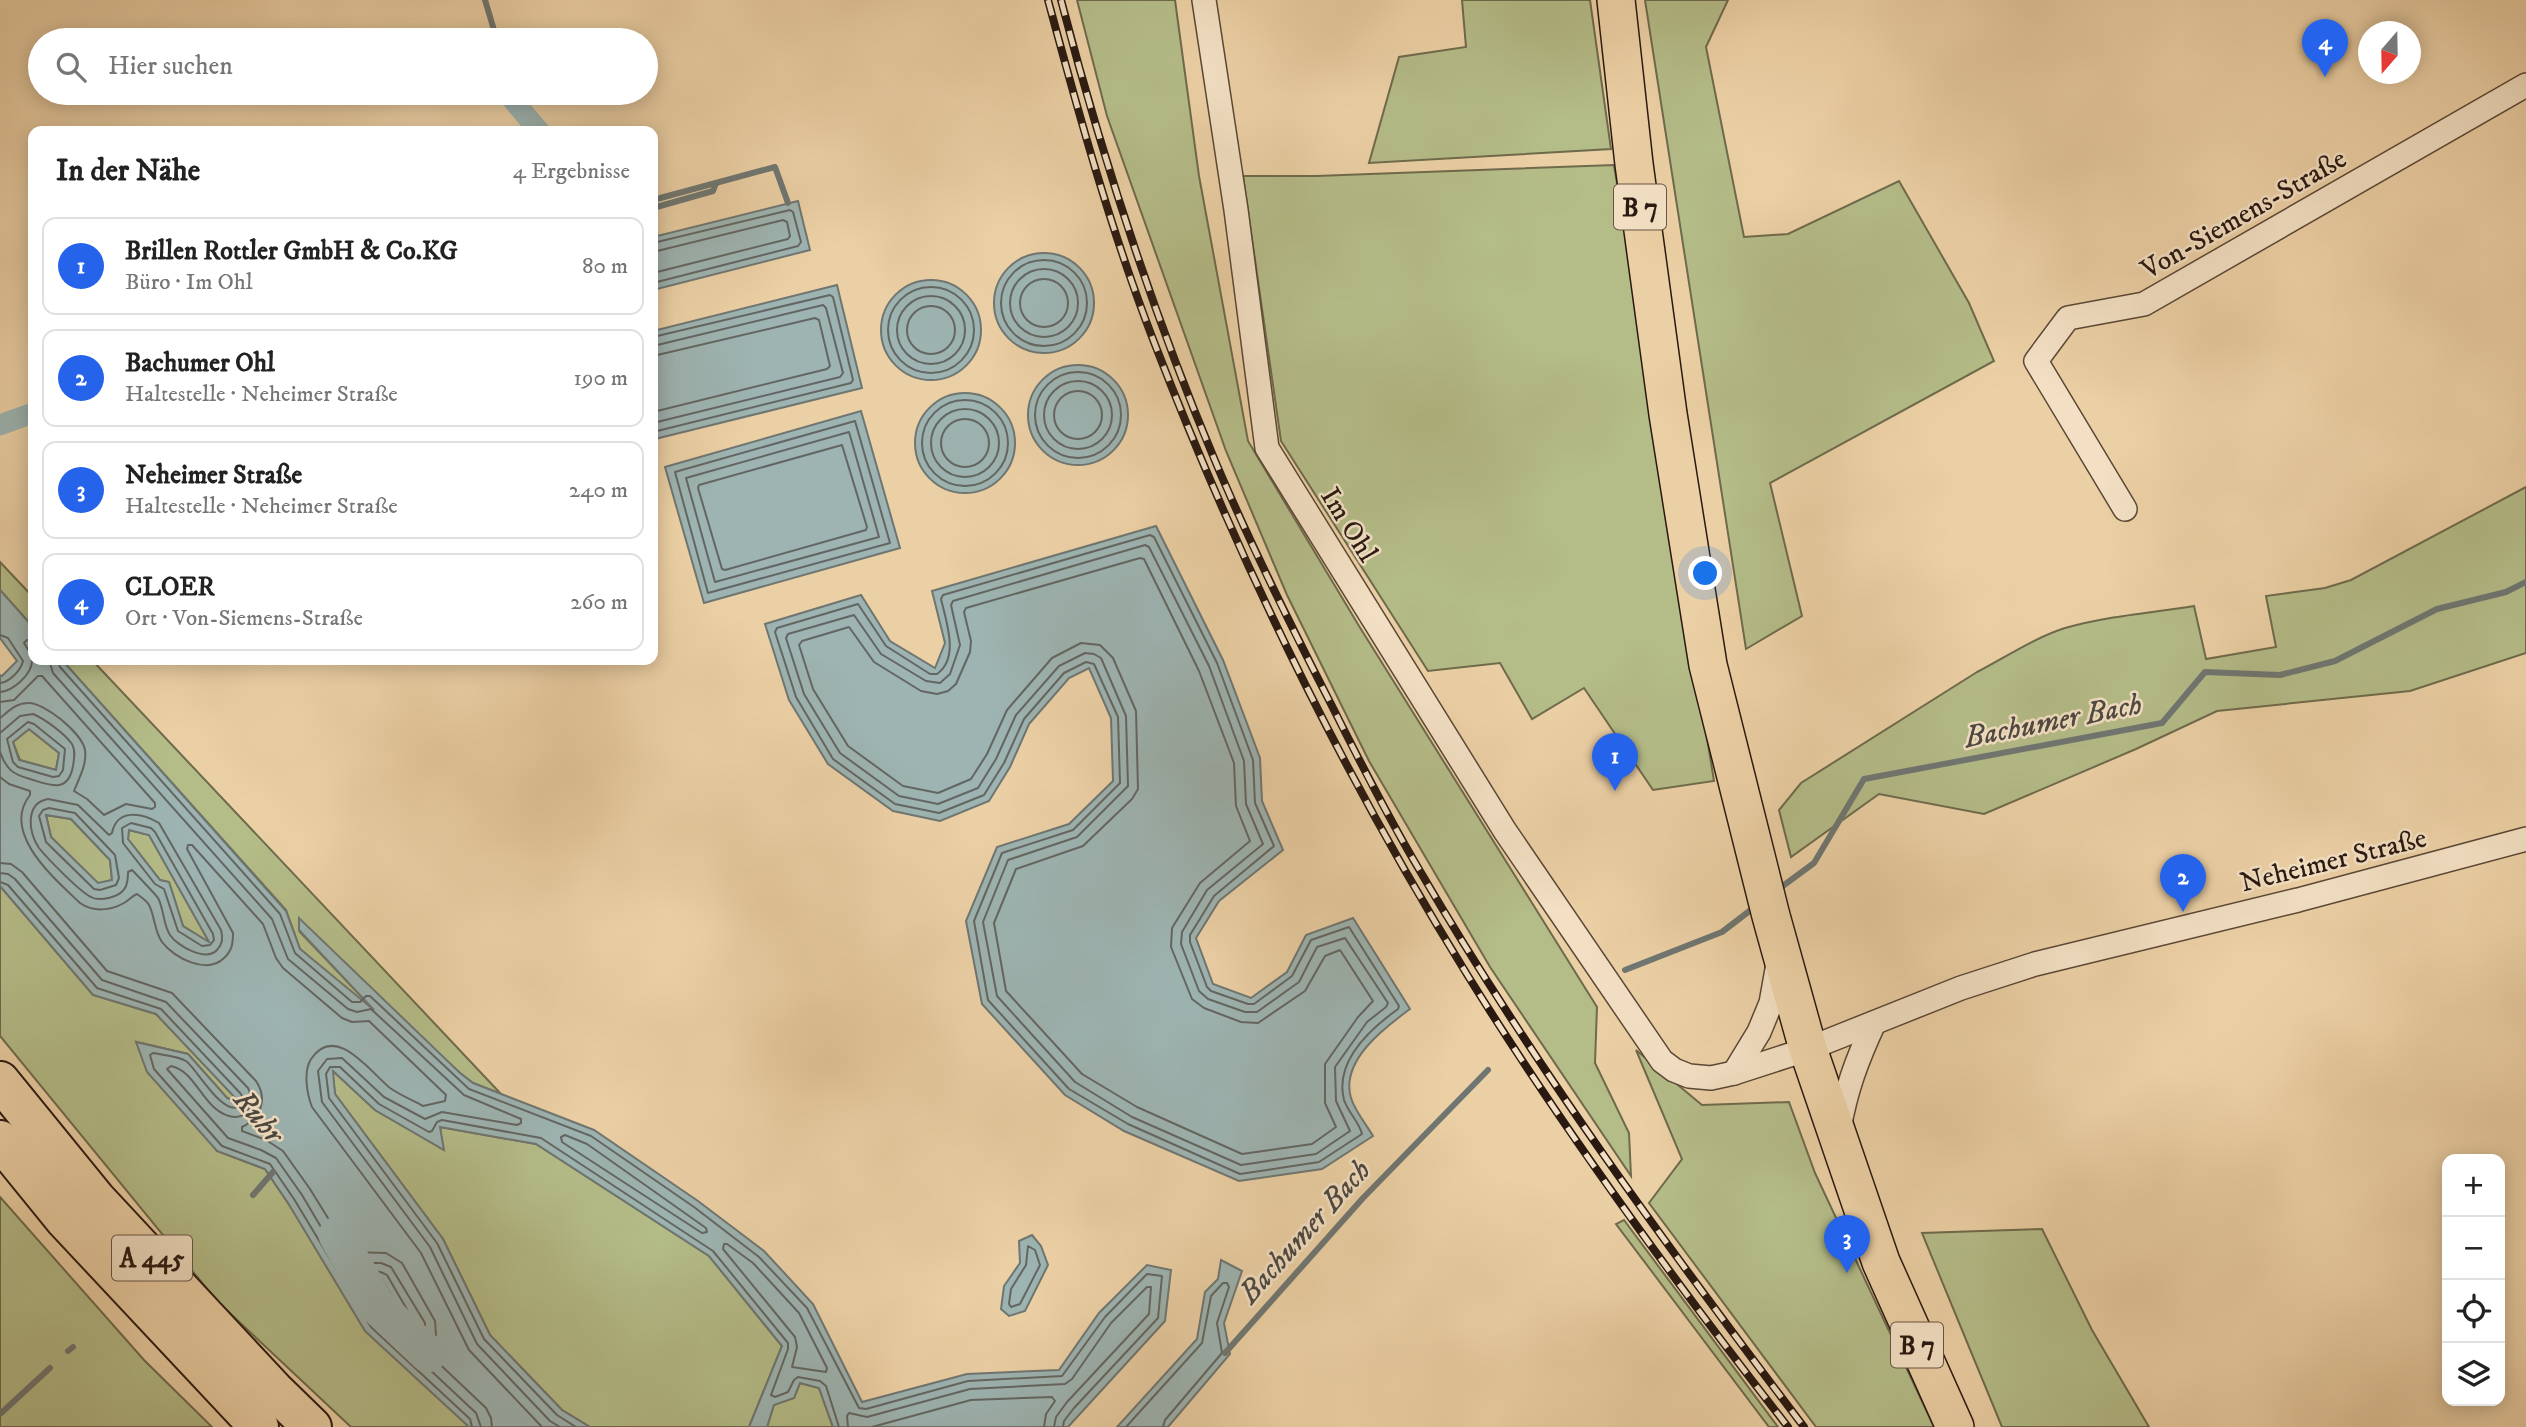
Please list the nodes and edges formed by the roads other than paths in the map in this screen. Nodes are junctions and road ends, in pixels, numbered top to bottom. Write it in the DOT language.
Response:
graph roads {
  1 [pos="1204,0"];
  2 [pos="1616,0"];
  3 [pos="2526,85"];
  4 [pos="2125,509"];
  5 [pos="2526,839"];
  6 [pos="1781,951"];
  7 [pos="1628,1012"];
  8 [pos="1874,1023"];
  9 [pos="1808,1049"];
  10 [pos="1734,1073"];
  11 [pos="0,1081"];
  12 [pos="1838,1137"];
  13 [pos="0,1140"];
  14 [pos="258,1427"];
  15 [pos="312,1427"];
  16 [pos="1955,1427"];
  1 -- 7 [label="street, Im Ohl"];
  2 -- 6 [label="main road, B 7"];
  3 -- 4 [label="street, Von-Siemens-Straße"];
  5 -- 8 [label="street, Neheimer Straße"];
  6 -- 9 [label="main road, B 7"];
  6 -- 10 [label="street"];
  7 -- 10 [label="street, Neheimer Straße"];
  8 -- 9 [label="street, Neheimer Straße"];
  8 -- 12 [label="street"];
  9 -- 10 [label="street, Neheimer Straße"];
  9 -- 12 [label="main road, B 7"];
  11 -- 15 [label="highway, A 445"];
  12 -- 16 [label="main road, B 7"];
  13 -- 14 [label="highway, A 445"];
}
